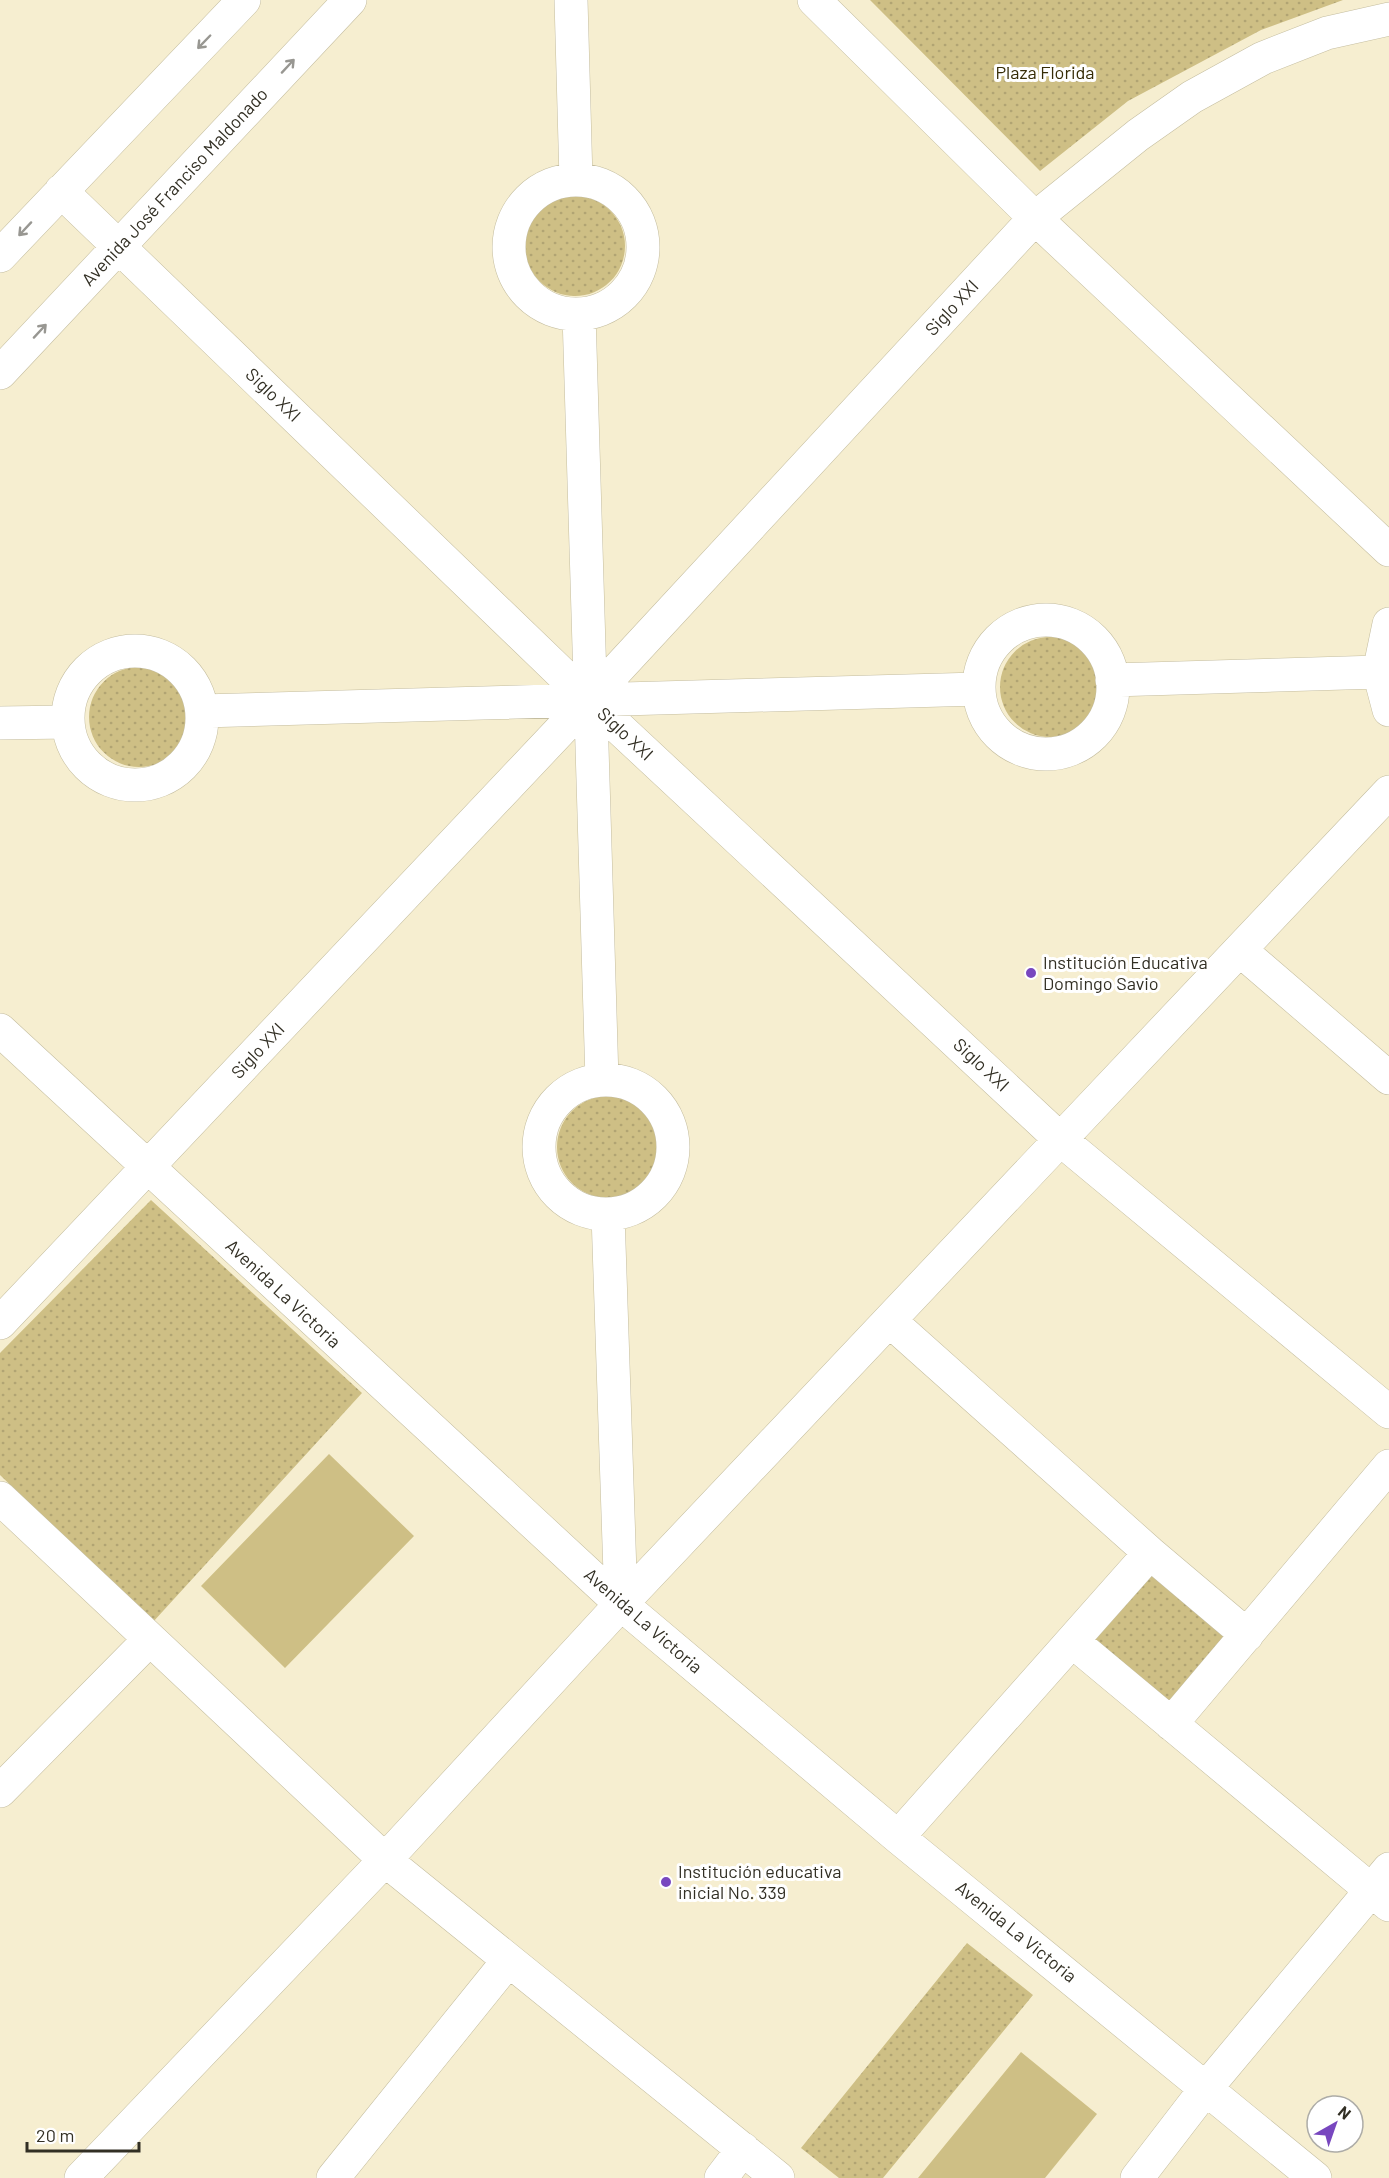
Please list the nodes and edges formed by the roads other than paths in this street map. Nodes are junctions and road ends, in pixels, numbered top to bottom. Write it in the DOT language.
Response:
graph roads {
  1 [pos="244,0"];
  2 [pos="350,0"];
  3 [pos="571,0"];
  4 [pos="814,0"];
  5 [pos="1389,19"];
  6 [pos="576,180"];
  7 [pos="61,191"];
  8 [pos="1035,218"];
  9 [pos="119,247"];
  10 [pos="0,256"];
  11 [pos="579,314"];
  12 [pos="0,373"];
  13 [pos="1389,550"];
  14 [pos="1389,624"];
  15 [pos="1379,672"];
  16 [pos="1112,680"];
  17 [pos="978,688"];
  18 [pos="589,700"];
  19 [pos="1389,710"];
  20 [pos="202,711"];
  21 [pos="68,722"];
  22 [pos="0,723"];
  23 [pos="1389,792"];
  24 [pos="1240,950"];
  25 [pos="0,1030"];
  26 [pos="1389,1078"];
  27 [pos="602,1080"];
  28 [pos="1061,1140"];
  29 [pos="148,1169"];
  30 [pos="608,1214"];
  31 [pos="890,1321"];
  32 [pos="0,1323"];
  33 [pos="1389,1412"];
  34 [pos="1389,1466"];
  35 [pos="0,1498"];
  36 [pos="1150,1553"];
  37 [pos="621,1604"];
  38 [pos="1247,1635"];
  39 [pos="149,1640"];
  40 [pos="1072,1641"];
  41 [pos="1171,1724"];
  42 [pos="0,1791"];
  43 [pos="898,1837"];
  44 [pos="385,1860"];
  45 [pos="1383,1888"];
  46 [pos="508,1961"];
  47 [pos="1207,2087"];
  48 [pos="743,2149"];
  49 [pos="81,2178"];
  50 [pos="333,2178"];
  51 [pos="721,2178"];
  52 [pos="778,2178"];
  53 [pos="1137,2178"];
  54 [pos="1316,2178"];
  1 -- 7 [label="street, one-way"];
  9 -- 2 [label="street, Avenida José Franciso Maldonado, one-way"];
  3 -- 6 [label="street"];
  4 -- 8 [label="street"];
  5 -- 8 [label="street, Siglo XXI"];
  6 -- 11 [label="street"];
  6 -- 11 [label="street"];
  7 -- 9 [label="street, Siglo XXI"];
  7 -- 10 [label="street, one-way"];
  8 -- 13 [label="street"];
  8 -- 18 [label="street, Siglo XXI"];
  12 -- 9 [label="street, Avenida José Franciso Maldonado, one-way"];
  9 -- 18 [label="street, Siglo XXI"];
  11 -- 18 [label="street"];
  14 -- 15 [label="street"];
  15 -- 16 [label="street"];
  15 -- 19 [label="street"];
  16 -- 17 [label="street"];
  16 -- 17 [label="street"];
  17 -- 18 [label="street, Siglo XXI"];
  18 -- 20 [label="street, Siglo XXI"];
  18 -- 27 [label="street"];
  18 -- 28 [label="street, Siglo XXI"];
  18 -- 29 [label="street, Siglo XXI"];
  20 -- 21 [label="street"];
  20 -- 21 [label="street"];
  21 -- 22 [label="street"];
  23 -- 24 [label="street"];
  24 -- 26 [label="street"];
  24 -- 28 [label="street"];
  25 -- 29 [label="street, Avenida La Victoria"];
  27 -- 30 [label="street"];
  27 -- 30 [label="street"];
  28 -- 31 [label="street"];
  28 -- 33 [label="street, Siglo XXI"];
  29 -- 32 [label="street, Siglo XXI"];
  29 -- 37 [label="street, Avenida La Victoria"];
  30 -- 37 [label="street"];
  31 -- 36 [label="street"];
  31 -- 37 [label="street"];
  34 -- 38 [label="street"];
  35 -- 39 [label="street"];
  36 -- 38 [label="street"];
  36 -- 40 [label="street"];
  37 -- 43 [label="street, Avenida La Victoria"];
  37 -- 44 [label="street"];
  38 -- 41 [label="street"];
  39 -- 42 [label="street"];
  39 -- 44 [label="street"];
  40 -- 41 [label="street"];
  40 -- 43 [label="street"];
  41 -- 45 [label="street"];
  43 -- 47 [label="street, Avenida La Victoria"];
  44 -- 46 [label="street"];
  44 -- 49 [label="street"];
  45 -- 47 [label="street"];
  46 -- 48 [label="street"];
  46 -- 50 [label="street"];
  47 -- 53 [label="street"];
  47 -- 54 [label="street, Avenida La Victoria"];
  48 -- 51 [label="street"];
  48 -- 52 [label="street"];
}
